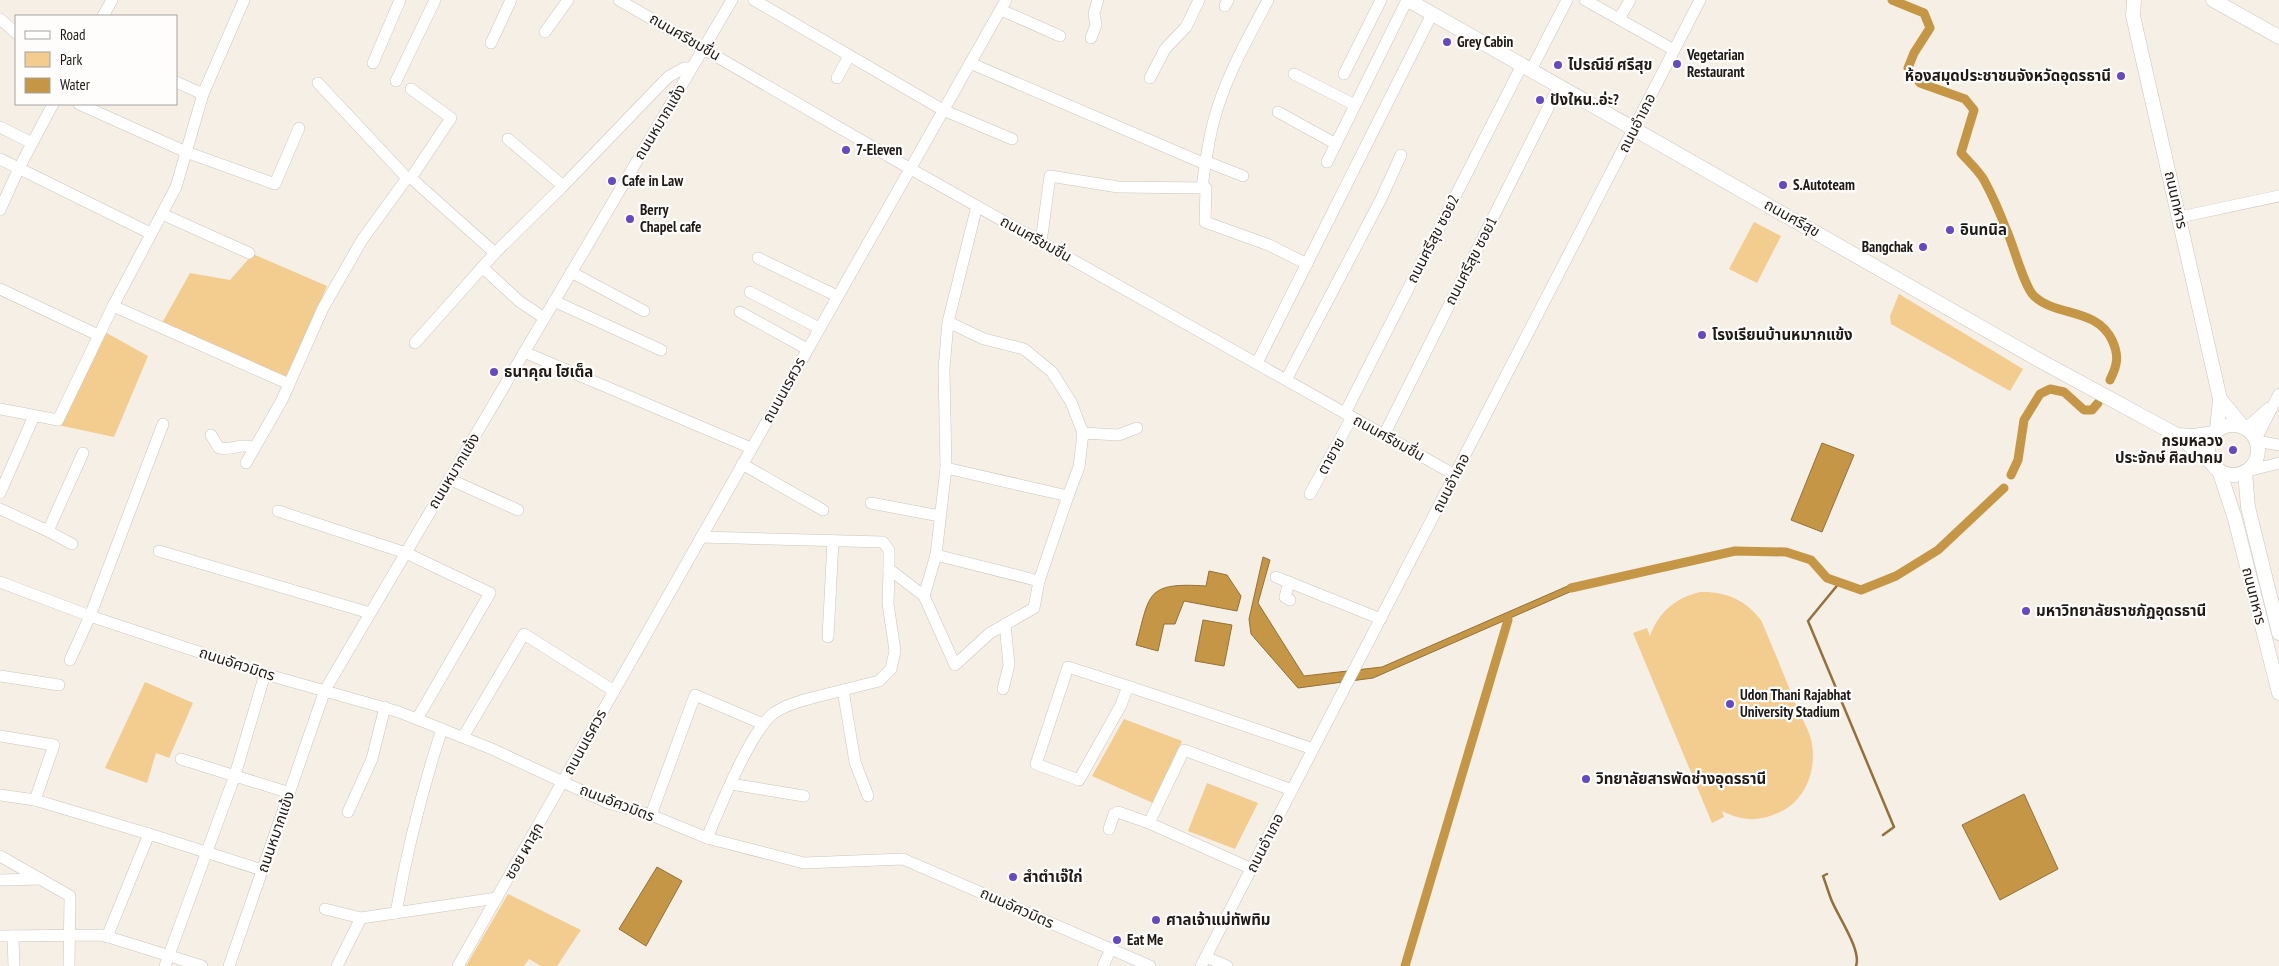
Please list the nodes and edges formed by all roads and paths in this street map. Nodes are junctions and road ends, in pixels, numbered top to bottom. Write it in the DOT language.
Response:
graph roads {
  1 [pos="112,0"];
  2 [pos="244,0"];
  3 [pos="400,0"];
  4 [pos="435,0"];
  5 [pos="511,0"];
  6 [pos="568,0"];
  7 [pos="619,0"];
  8 [pos="732,0"];
  9 [pos="754,0"];
  10 [pos="1098,0"];
  11 [pos="1199,0"];
  12 [pos="1268,0"];
  13 [pos="1381,0"];
  14 [pos="1408,0"];
  15 [pos="1567,0"];
  16 [pos="1585,0"];
  17 [pos="1630,0"];
  18 [pos="1700,0"];
  19 [pos="2124,0"];
  20 [pos="2134,0"];
  21 [pos="2213,0"];
  22 [pos="1004,5"];
  23 [pos="1432,14"];
  24 [pos="104,15"];
  25 [pos="2134,16"];
  26 [pos="0,19"];
  27 [pos="1619,19"];
  28 [pos="15,32"];
  29 [pos="545,32"];
  30 [pos="1060,36"];
  31 [pos="2279,37"];
  32 [pos="1091,38"];
  33 [pos="490,43"];
  34 [pos="704,48"];
  35 [pos="1674,50"];
  36 [pos="849,56"];
  37 [pos="372,63"];
  38 [pos="970,63"];
  39 [pos="691,68"];
  40 [pos="1526,68"];
  41 [pos="1294,74"];
  42 [pos="1344,74"];
  43 [pos="837,78"];
  44 [pos="1150,78"];
  45 [pos="396,81"];
  46 [pos="178,83"];
  47 [pos="318,83"];
  48 [pos="1559,86"];
  49 [pos="412,89"];
  50 [pos="203,94"];
  51 [pos="1355,104"];
  52 [pos="52,105"];
  53 [pos="82,105"];
  54 [pos="943,110"];
  55 [pos="1278,112"];
  56 [pos="0,127"];
  57 [pos="299,128"];
  58 [pos="1634,129"];
  59 [pos="508,139"];
  60 [pos="1012,139"];
  61 [pos="32,144"];
  62 [pos="1336,144"];
  63 [pos="186,152"];
  64 [pos="1402,155"];
  65 [pos="0,158"];
  66 [pos="1205,162"];
  67 [pos="1327,162"];
  68 [pos="19,168"];
  69 [pos="910,168"];
  70 [pos="1244,176"];
  71 [pos="409,178"];
  72 [pos="563,186"];
  73 [pos="1202,188"];
  74 [pos="2279,196"];
  75 [pos="977,206"];
  76 [pos="0,210"];
  77 [pos="162,214"];
  78 [pos="2180,216"];
  79 [pos="150,233"];
  80 [pos="1040,242"];
  81 [pos="495,252"];
  82 [pos="248,253"];
  83 [pos="758,258"];
  84 [pos="1307,264"];
  85 [pos="482,267"];
  86 [pos="571,272"];
  87 [pos="0,289"];
  88 [pos="750,292"];
  89 [pos="837,296"];
  90 [pos="554,301"];
  91 [pos="112,306"];
  92 [pos="644,311"];
  93 [pos="740,312"];
  94 [pos="544,318"];
  95 [pos="948,322"];
  96 [pos="819,328"];
  97 [pos="98,335"];
  98 [pos="414,342"];
  99 [pos="807,349"];
  100 [pos="661,350"];
  101 [pos="524,352"];
  102 [pos="1257,364"];
  103 [pos="1286,380"];
  104 [pos="289,384"];
  105 [pos="2276,398"];
  106 [pos="2220,399"];
  107 [pos="0,409"];
  108 [pos="1348,415"];
  109 [pos="34,416"];
  110 [pos="163,424"];
  111 [pos="1137,428"];
  112 [pos="2244,428"];
  113 [pos="2216,432"];
  114 [pos="1083,433"];
  115 [pos="211,435"];
  116 [pos="1384,435"];
  117 [pos="2177,435"];
  118 [pos="2256,440"];
  119 [pos="2279,445"];
  120 [pos="254,448"];
  121 [pos="751,448"];
  122 [pos="83,453"];
  123 [pos="246,463"];
  124 [pos="2279,463"];
  125 [pos="742,464"];
  126 [pos="946,468"];
  127 [pos="2216,468"];
  128 [pos="2246,471"];
  129 [pos="1455,475"];
  130 [pos="449,480"];
  131 [pos="0,493"];
  132 [pos="1310,494"];
  133 [pos="1068,496"];
  134 [pos="871,503"];
  135 [pos="0,509"];
  136 [pos="518,510"];
  137 [pos="823,510"];
  138 [pos="278,511"];
  139 [pos="940,516"];
  140 [pos="48,531"];
  141 [pos="701,537"];
  142 [pos="833,541"];
  143 [pos="72,544"];
  144 [pos="159,551"];
  145 [pos="406,553"];
  146 [pos="936,555"];
  147 [pos="889,569"];
  148 [pos="1276,577"];
  149 [pos="0,582"];
  150 [pos="1039,582"];
  151 [pos="1289,582"];
  152 [pos="924,596"];
  153 [pos="1290,600"];
  154 [pos="370,613"];
  155 [pos="90,616"];
  156 [pos="1381,619"];
  157 [pos="1006,624"];
  158 [pos="2279,633"];
  159 [pos="828,637"];
  160 [pos="70,660"];
  161 [pos="265,674"];
  162 [pos="0,676"];
  163 [pos="59,685"];
  164 [pos="1128,686"];
  165 [pos="1003,689"];
  166 [pos="325,690"];
  167 [pos="843,690"];
  168 [pos="614,691"];
  169 [pos="2279,693"];
  170 [pos="385,707"];
  171 [pos="417,719"];
  172 [pos="763,724"];
  173 [pos="442,729"];
  174 [pos="0,736"];
  175 [pos="463,737"];
  176 [pos="1313,749"];
  177 [pos="181,759"];
  178 [pos="235,775"];
  179 [pos="564,780"];
  180 [pos="731,784"];
  181 [pos="1292,790"];
  182 [pos="290,792"];
  183 [pos="0,795"];
  184 [pos="804,796"];
  185 [pos="868,796"];
  186 [pos="35,800"];
  187 [pos="348,812"];
  188 [pos="651,815"];
  189 [pos="1149,823"];
  190 [pos="1109,828"];
  191 [pos="150,834"];
  192 [pos="707,838"];
  193 [pos="205,853"];
  194 [pos="0,856"];
  195 [pos="1252,869"];
  196 [pos="262,870"];
  197 [pos="0,880"];
  198 [pos="41,880"];
  199 [pos="497,898"];
  200 [pos="325,908"];
  201 [pos="396,913"];
  202 [pos="361,918"];
  203 [pos="68,935"];
  204 [pos="0,936"];
  205 [pos="13,936"];
  206 [pos="107,937"];
  207 [pos="1111,949"];
  208 [pos="167,961"];
  209 [pos="1203,961"];
  210 [pos="14,966"];
  211 [pos="69,966"];
  212 [pos="202,966"];
  213 [pos="229,966"];
  214 [pos="338,966"];
  215 [pos="458,966"];
  216 [pos="1103,966"];
  217 [pos="1150,966"];
  218 [pos="1227,966"];
  1 -- 24 [label="street"];
  2 -- 50 [label="street"];
  3 -- 37 [label="street"];
  4 -- 45 [label="street"];
  5 -- 33 [label="street"];
  6 -- 29 [label="street"];
  7 -- 34 [label="street, ถนนศรีชมชื่น"];
  8 -- 34 [label="street, ถนนหมากแข้ง"];
  9 -- 36 [label="street"];
  10 -- 32 [label="street"];
  11 -- 44 [label="street"];
  12 -- 66 [label="street"];
  13 -- 42 [label="street"];
  14 -- 23 [label="main road, ถนนศรีสุข"];
  14 -- 51 [label="street"];
  15 -- 40 [label="street, ถนนศรีสุข ซอย2"];
  16 -- 27 [label="street"];
  17 -- 27 [label="street"];
  18 -- 35 [label="street, ถนนอำเภอ"];
  19 -- 25 [label="main road"];
  20 -- 25 [label="main road, ถนนทหาร"];
  21 -- 31 [label="main road"];
  22 -- 30 [label="street"];
  22 -- 38 [label="street, ถนนนเรศวร"];
  23 -- 40 [label="main road, ถนนศรีสุข"];
  23 -- 84 [label="street"];
  25 -- 78 [label="main road, ถนนทหาร"];
  26 -- 28 [label="street"];
  27 -- 35 [label="street"];
  34 -- 39 [label="street, ถนนหมากแข้ง"];
  34 -- 69 [label="street, ถนนศรีชมชื่น"];
  35 -- 58 [label="street, ถนนอำเภอ"];
  36 -- 43 [label="street"];
  36 -- 54 [label="street"];
  38 -- 54 [label="street, ถนนนเรศวร"];
  38 -- 66 [label="street"];
  39 -- 72 [label="street"];
  39 -- 86 [label="street, ถนนหมากแข้ง"];
  40 -- 48 [label="main road, ถนนศรีสุข"];
  40 -- 108 [label="street, ถนนศรีสุข ซอย2"];
  41 -- 51 [label="street"];
  46 -- 50 [label="street"];
  47 -- 71 [label="street"];
  48 -- 58 [label="main road, ถนนศรีสุข"];
  48 -- 116 [label="street, ถนนศรีสุข ซอย1"];
  49 -- 71 [label="street"];
  50 -- 63 [label="street"];
  51 -- 62 [label="street"];
  52 -- 61 [label="street"];
  53 -- 63 [label="street"];
  54 -- 60 [label="street"];
  54 -- 69 [label="street, ถนนนเรศวร"];
  55 -- 62 [label="street"];
  56 -- 61 [label="street"];
  57 -- 63 [label="street"];
  58 -- 117 [label="main road, ถนนศรีสุข"];
  58 -- 129 [label="street, ถนนอำเภอ"];
  59 -- 72 [label="street"];
  61 -- 68 [label="street"];
  62 -- 67 [label="street"];
  63 -- 77 [label="street"];
  64 -- 103 [label="street"];
  65 -- 68 [label="street"];
  66 -- 70 [label="street"];
  66 -- 73 [label="street"];
  68 -- 76 [label="street"];
  68 -- 79 [label="street"];
  69 -- 75 [label="street, ถนนศรีชมชื่น"];
  69 -- 89 [label="street, ถนนนเรศวร"];
  71 -- 81 [label="street"];
  71 -- 104 [label="street"];
  72 -- 81 [label="street"];
  73 -- 80 [label="street"];
  73 -- 84 [label="street"];
  74 -- 78 [label="street"];
  75 -- 80 [label="street, ถนนศรีชมชื่น"];
  75 -- 95 [label="street"];
  77 -- 79 [label="street"];
  77 -- 82 [label="street"];
  78 -- 106 [label="main road, ถนนทหาร"];
  79 -- 91 [label="street"];
  80 -- 102 [label="street, ถนนศรีชมชื่น"];
  81 -- 85 [label="street"];
  83 -- 89 [label="street"];
  84 -- 102 [label="street"];
  85 -- 94 [label="street"];
  85 -- 98 [label="street"];
  86 -- 90 [label="street, ถนนหมากแข้ง"];
  86 -- 92 [label="street"];
  87 -- 97 [label="street"];
  88 -- 96 [label="street"];
  89 -- 96 [label="street, ถนนนเรศวร"];
  90 -- 94 [label="street, ถนนหมากแข้ง"];
  90 -- 100 [label="street"];
  91 -- 97 [label="street"];
  91 -- 104 [label="street"];
  93 -- 99 [label="street"];
  94 -- 101 [label="street, ถนนหมากแข้ง"];
  95 -- 114 [label="street"];
  95 -- 126 [label="street"];
  96 -- 99 [label="street, ถนนนเรศวร"];
  97 -- 109 [label="street"];
  99 -- 121 [label="street, ถนนนเรศวร"];
  101 -- 121 [label="street"];
  101 -- 130 [label="street, ถนนหมากแข้ง"];
  102 -- 103 [label="street, ถนนศรีชมชื่น"];
  103 -- 108 [label="street, ถนนศรีชมชื่น"];
  104 -- 120 [label="street"];
  105 -- 112 [label="street"];
  105 -- 118 [label="street"];
  106 -- 112 [label="main road, ถนนทหาร"];
  106 -- 113 [label="main road, ถนนทหาร"];
  107 -- 109 [label="street"];
  108 -- 116 [label="street, ถนนศรีชมชื่น"];
  108 -- 132 [label="street, ตายาย"];
  109 -- 131 [label="street"];
  110 -- 155 [label="street"];
  111 -- 114 [label="street"];
  112 -- 113 [label="main road"];
  112 -- 118 [label="main road"];
  113 -- 117 [label="main road"];
  113 -- 127 [label="main road"];
  114 -- 133 [label="street"];
  115 -- 120 [label="street"];
  116 -- 129 [label="street, ถนนศรีชมชื่น"];
  117 -- 127 [label="main road, ถนนศรีสุข"];
  118 -- 119 [label="street"];
  118 -- 128 [label="main road"];
  120 -- 123 [label="street"];
  121 -- 125 [label="street, ถนนนเรศวร"];
  122 -- 140 [label="street"];
  124 -- 128 [label="street"];
  125 -- 137 [label="street"];
  125 -- 141 [label="street, ถนนนเรศวร"];
  126 -- 133 [label="street"];
  126 -- 139 [label="street"];
  127 -- 128 [label="main road"];
  127 -- 169 [label="main road, ถนนทหาร"];
  128 -- 158 [label="main road, ถนนทหาร"];
  129 -- 156 [label="street, ถนนอำเภอ"];
  130 -- 136 [label="street"];
  130 -- 145 [label="street, ถนนหมากแข้ง"];
  133 -- 150 [label="street"];
  134 -- 139 [label="street"];
  135 -- 140 [label="street"];
  138 -- 145 [label="street"];
  139 -- 146 [label="street"];
  140 -- 143 [label="street"];
  141 -- 142 [label="street"];
  141 -- 168 [label="street, ถนนนเรศวร"];
  142 -- 147 [label="street"];
  142 -- 159 [label="street"];
  144 -- 154 [label="street"];
  145 -- 154 [label="street, ถนนหมากแข้ง"];
  145 -- 171 [label="street"];
  146 -- 150 [label="street"];
  146 -- 152 [label="street"];
  147 -- 152 [label="street"];
  147 -- 167 [label="street"];
  148 -- 151 [label="street"];
  149 -- 155 [label="street, ถนนอัศวมิตร"];
  150 -- 157 [label="street"];
  151 -- 153 [label="street"];
  151 -- 156 [label="street"];
  152 -- 157 [label="street"];
  154 -- 166 [label="street, ถนนหมากแข้ง"];
  155 -- 160 [label="street"];
  155 -- 161 [label="street, ถนนอัศวมิตร"];
  156 -- 176 [label="street, ถนนอำเภอ"];
  157 -- 165 [label="street"];
  161 -- 166 [label="street, ถนนอัศวมิตร"];
  161 -- 178 [label="street"];
  162 -- 163 [label="street"];
  164 -- 164 [label="street"];
  164 -- 176 [label="street"];
  166 -- 170 [label="street, ถนนอัศวมิตร"];
  166 -- 182 [label="street, ถนนหมากแข้ง"];
  167 -- 172 [label="street"];
  167 -- 185 [label="street"];
  168 -- 175 [label="street"];
  168 -- 179 [label="street, ถนนนเรศวร"];
  170 -- 171 [label="street, ถนนอัศวมิตร"];
  170 -- 187 [label="street"];
  171 -- 173 [label="street, ถนนอัศวมิตร"];
  172 -- 180 [label="street"];
  172 -- 188 [label="street"];
  173 -- 175 [label="street, ถนนอัศวมิตร"];
  173 -- 201 [label="street"];
  174 -- 186 [label="street"];
  175 -- 179 [label="street, ถนนอัศวมิตร"];
  176 -- 181 [label="street, ถนนอำเภอ"];
  177 -- 178 [label="street"];
  178 -- 182 [label="street"];
  178 -- 193 [label="street"];
  179 -- 188 [label="street, ถนนอัศวมิตร"];
  179 -- 199 [label="street, ซอย ผาสุก"];
  180 -- 184 [label="street"];
  180 -- 192 [label="street"];
  181 -- 189 [label="street"];
  181 -- 195 [label="street, ถนนอำเภอ"];
  182 -- 196 [label="street, ถนนหมากแข้ง"];
  183 -- 186 [label="street"];
  186 -- 191 [label="street"];
  188 -- 192 [label="street, ถนนอัศวมิตร"];
  189 -- 190 [label="street"];
  189 -- 195 [label="street"];
  191 -- 193 [label="street"];
  191 -- 206 [label="street"];
  192 -- 207 [label="street, ถนนอัศวมิตร"];
  193 -- 196 [label="street"];
  193 -- 208 [label="street"];
  194 -- 198 [label="street"];
  195 -- 209 [label="street, ถนนอำเภอ"];
  196 -- 213 [label="street, ถนนหมากแข้ง"];
  197 -- 198 [label="street"];
  198 -- 203 [label="street"];
  199 -- 201 [label="street"];
  199 -- 215 [label="street, ซอย ผาสุก"];
  200 -- 202 [label="street"];
  201 -- 202 [label="street"];
  202 -- 214 [label="street"];
  203 -- 205 [label="street"];
  203 -- 206 [label="street"];
  203 -- 211 [label="street"];
  204 -- 205 [label="street"];
  205 -- 210 [label="street"];
  206 -- 208 [label="street"];
  207 -- 216 [label="street"];
  207 -- 217 [label="street, ถนนอัศวมิตร"];
  208 -- 212 [label="street"];
  209 -- 218 [label="street"];
}
